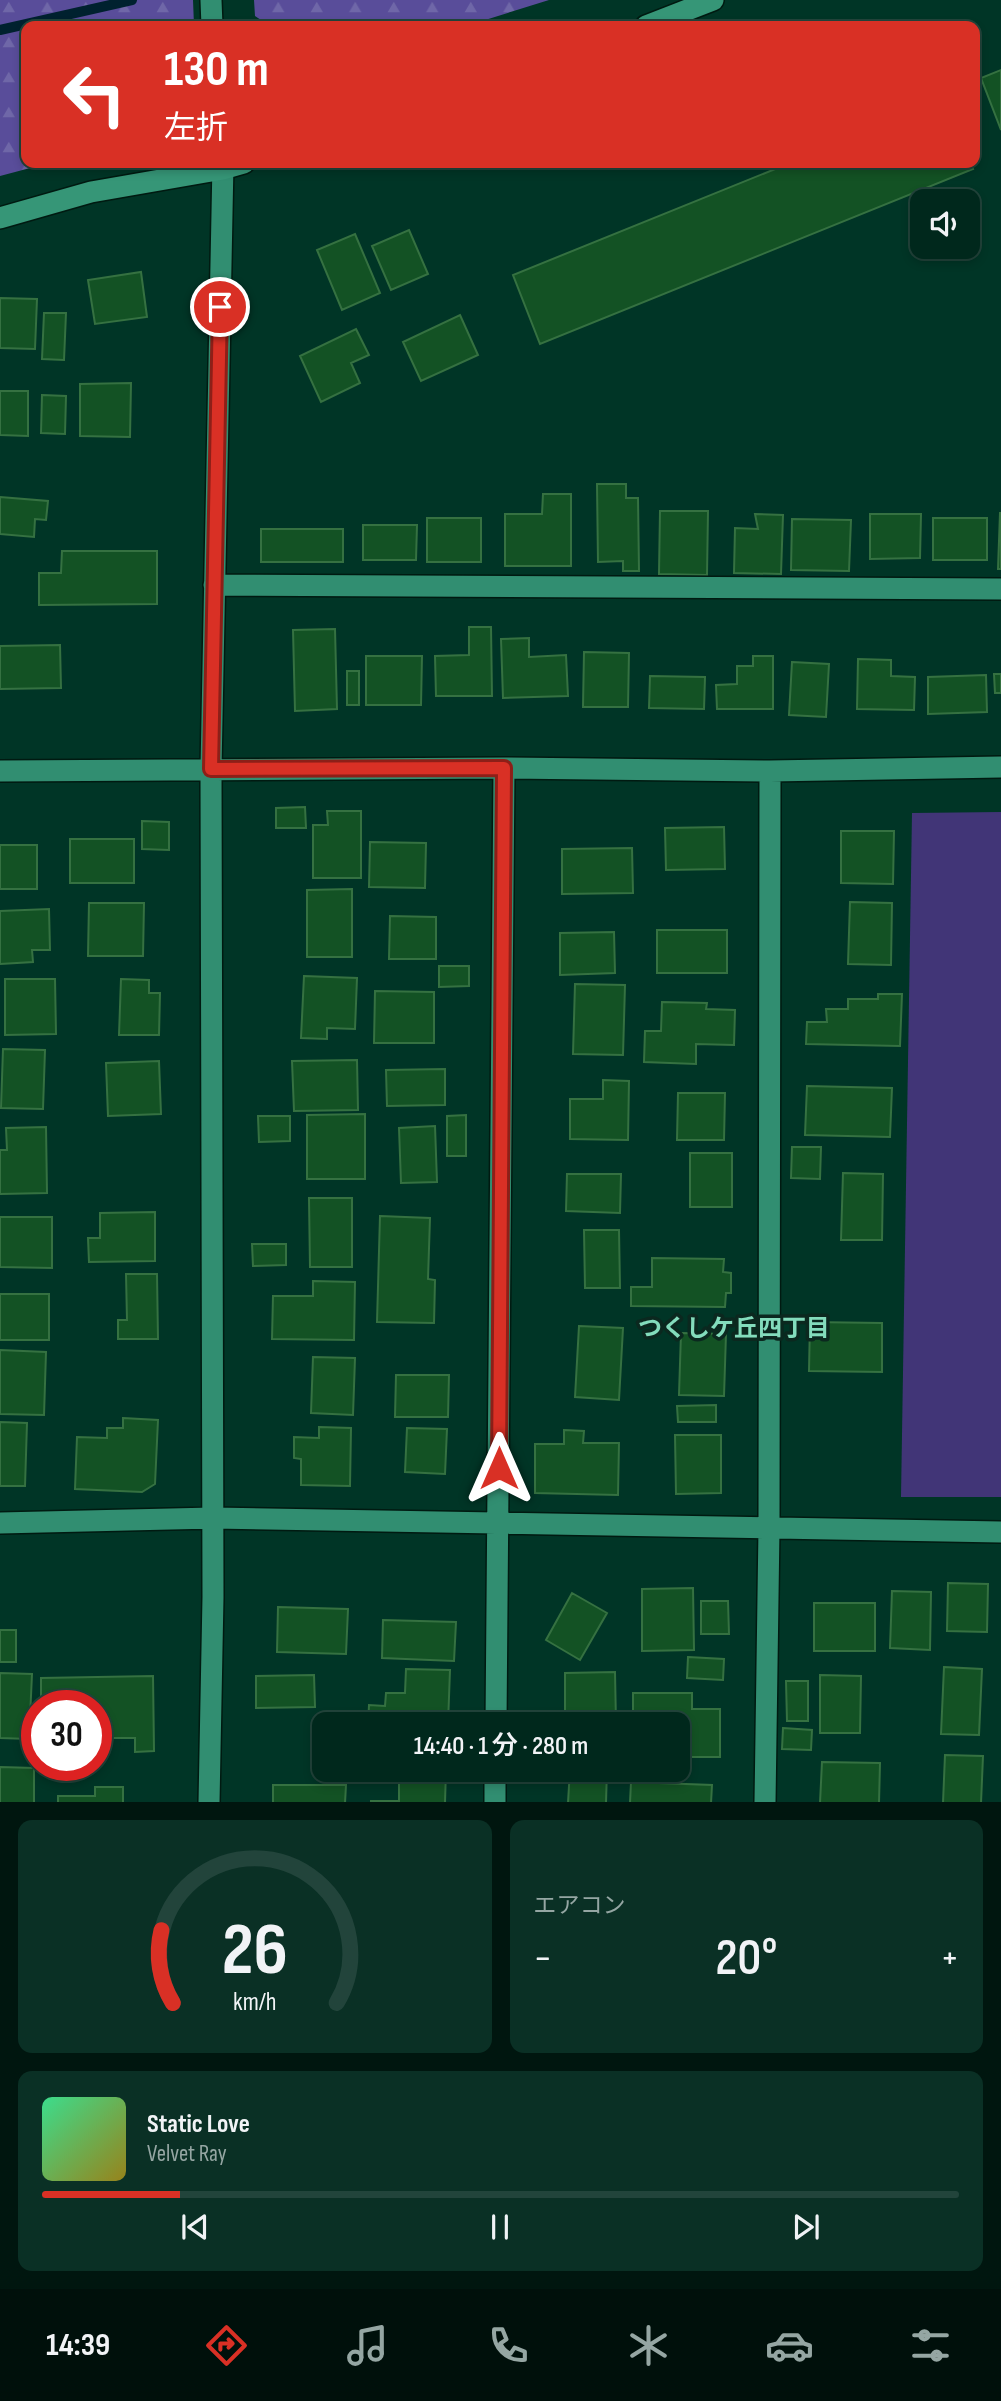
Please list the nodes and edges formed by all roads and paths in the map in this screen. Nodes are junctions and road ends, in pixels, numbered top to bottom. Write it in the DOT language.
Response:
graph roads {
  1 [pos="211,0"];
  2 [pos="713,0"];
  3 [pos="212,21"];
  4 [pos="659,21"];
  5 [pos="214,168"];
  6 [pos="230,168"];
  7 [pos="0,218"];
  8 [pos="214,585"];
  9 [pos="1001,589"];
  10 [pos="1001,767"];
  11 [pos="504,768"];
  12 [pos="211,769"];
  13 [pos="0,771"];
  14 [pos="770,771"];
  15 [pos="213,1518"];
  16 [pos="0,1523"];
  17 [pos="499,1524"];
  18 [pos="769,1528"];
  19 [pos="1001,1532"];
  20 [pos="496,1712"];
  21 [pos="495,1782"];
  22 [pos="209,1802"];
  23 [pos="495,1802"];
  24 [pos="765,1802"];
  1 -- 3 [label="street"];
  2 -- 4 [label="street"];
  5 -- 7 [label="street"];
  6 -- 8 [label="street"];
  8 -- 9 [label="street"];
  8 -- 12 [label="street"];
  10 -- 14 [label="street"];
  11 -- 12 [label="street"];
  11 -- 14 [label="street"];
  11 -- 17 [label="street"];
  12 -- 13 [label="street"];
  12 -- 15 [label="street"];
  14 -- 18 [label="street"];
  15 -- 16 [label="street"];
  15 -- 17 [label="street"];
  15 -- 22 [label="street"];
  17 -- 18 [label="street"];
  17 -- 20 [label="street"];
  18 -- 19 [label="street"];
  18 -- 24 [label="street"];
  21 -- 23 [label="street"];
}
